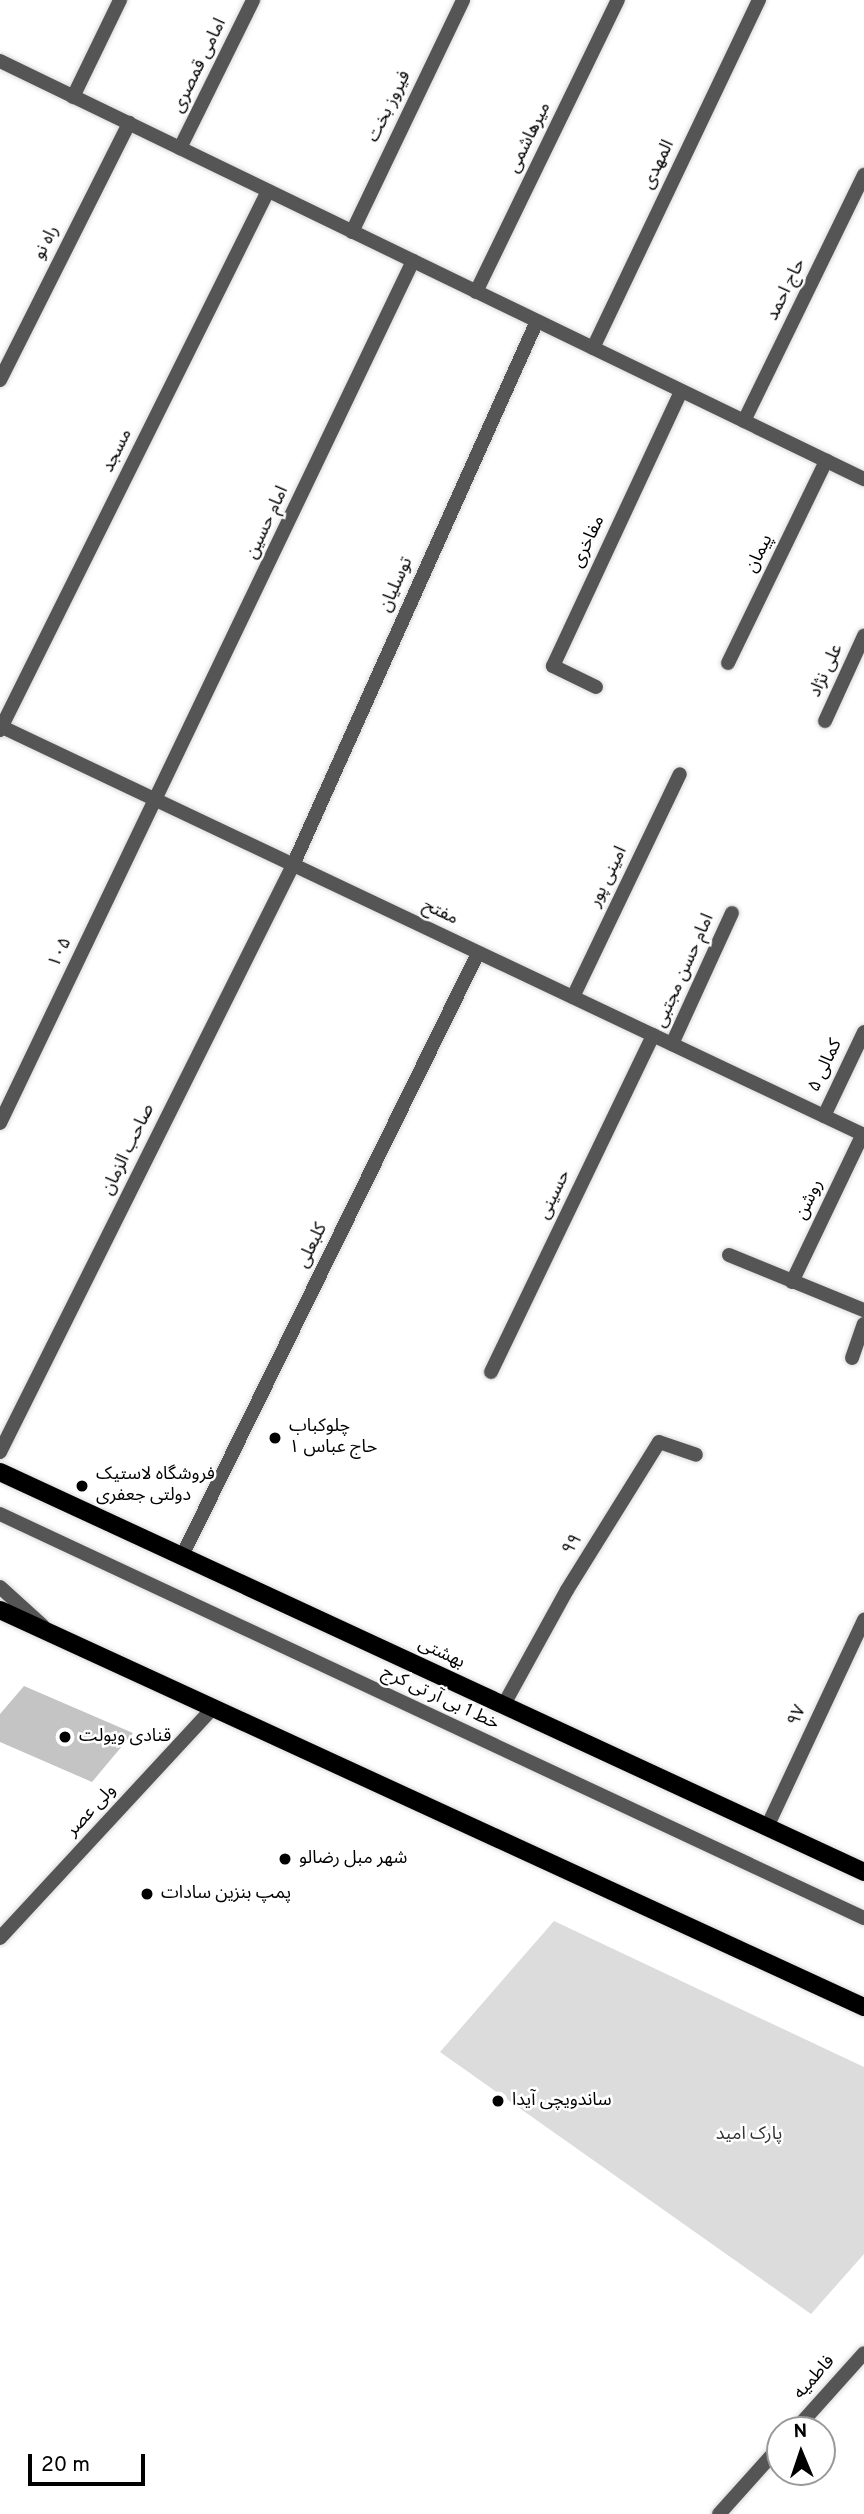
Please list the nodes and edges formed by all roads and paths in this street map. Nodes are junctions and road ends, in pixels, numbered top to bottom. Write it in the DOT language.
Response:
graph roads {
  1 [pos="120,0"];
  2 [pos="253,0"];
  3 [pos="463,0"];
  4 [pos="618,0"];
  5 [pos="759,0"];
  6 [pos="0,61"];
  7 [pos="73,97"];
  8 [pos="129,123"];
  9 [pos="180,148"];
  10 [pos="864,175"];
  11 [pos="268,191"];
  12 [pos="352,232"];
  13 [pos="413,261"];
  14 [pos="476,292"];
  15 [pos="537,321"];
  16 [pos="593,348"];
  17 [pos="0,380"];
  18 [pos="681,391"];
  19 [pos="744,421"];
  20 [pos="826,461"];
  21 [pos="864,479"];
  22 [pos="864,636"];
  23 [pos="728,663"];
  24 [pos="596,687"];
  25 [pos="825,721"];
  26 [pos="0,728"];
  27 [pos="680,774"];
  28 [pos="158,801"];
  29 [pos="293,864"];
  30 [pos="732,913"];
  31 [pos="478,953"];
  32 [pos="573,997"];
  33 [pos="864,1032"];
  34 [pos="653,1035"];
  35 [pos="672,1044"];
  36 [pos="824,1116"];
  37 [pos="0,1123"];
  38 [pos="863,1135"];
  39 [pos="729,1255"];
  40 [pos="792,1282"];
  41 [pos="864,1310"];
  42 [pos="864,1324"];
  43 [pos="852,1358"];
  44 [pos="491,1372"];
  45 [pos="0,1452"];
  46 [pos="696,1455"];
  47 [pos="0,1472"];
  48 [pos="0,1514"];
  49 [pos="182,1556"];
  50 [pos="0,1587"];
  51 [pos="0,1610"];
  52 [pos="864,1620"];
  53 [pos="52,1635"];
  54 [pos="503,1706"];
  55 [pos="211,1710"];
  56 [pos="767,1828"];
  57 [pos="864,1872"];
  58 [pos="864,1918"];
  59 [pos="0,1938"];
  60 [pos="864,2007"];
  61 [pos="864,2353"];
  62 [pos="808,2416"];
  63 [pos="766,2462"];
  64 [pos="719,2514"];
  1 -- 7 [label="street"];
  2 -- 9 [label="street, امامی قمصری"];
  3 -- 12 [label="street, فیروز بخت"];
  4 -- 14 [label="street, میرهاشمی"];
  5 -- 16 [label="street, المهدی"];
  6 -- 7 [label="street"];
  7 -- 8 [label="street"];
  8 -- 9 [label="street"];
  8 -- 17 [label="street, راه نو"];
  9 -- 11 [label="street"];
  10 -- 19 [label="street, حاج احمد"];
  11 -- 12 [label="street"];
  11 -- 26 [label="street, مسجد"];
  12 -- 13 [label="street"];
  13 -- 14 [label="street"];
  13 -- 28 [label="street, امام حسین"];
  14 -- 15 [label="street"];
  15 -- 16 [label="street"];
  15 -- 29 [label="street, توسلیان"];
  16 -- 18 [label="street"];
  18 -- 19 [label="street"];
  18 -- 24 [label="street, مفاخری"];
  19 -- 20 [label="street"];
  20 -- 21 [label="street"];
  20 -- 23 [label="street, پیمان"];
  22 -- 25 [label="street, علی نژاد"];
  26 -- 28 [label="street, مفتح"];
  27 -- 32 [label="street, امینی پور"];
  28 -- 29 [label="street, مفتح"];
  28 -- 37 [label="street, ۱۰۵"];
  29 -- 31 [label="street, مفتح"];
  29 -- 45 [label="street, صاحب الزمان"];
  30 -- 35 [label="street, امام حسن مجتبی"];
  31 -- 32 [label="street, مفتح"];
  31 -- 49 [label="street, کلبعلی"];
  32 -- 34 [label="street, مفتح"];
  33 -- 36 [label="street, ۵ کمالی"];
  34 -- 35 [label="street, مفتح"];
  34 -- 44 [label="street, حسینی"];
  35 -- 36 [label="street, مفتح"];
  36 -- 38 [label="street, مفتح"];
  38 -- 40 [label="street, روشن"];
  39 -- 40 [label="street"];
  40 -- 41 [label="street"];
  42 -- 43 [label="street"];
  46 -- 54 [label="street, ۹۹"];
  47 -- 49 [label="main road, بهشتی"];
  48 -- 58 [label="street, خط 1 بی آر تی کرج"];
  49 -- 54 [label="main road, بهشتی"];
  50 -- 53 [label="street"];
  51 -- 53 [label="main road"];
  52 -- 56 [label="street, ۹۷"];
  53 -- 55 [label="main road"];
  54 -- 56 [label="main road, بهشتی"];
  55 -- 59 [label="street, ولی عصر"];
  55 -- 60 [label="main road"];
  56 -- 57 [label="main road, بهشتی"];
  61 -- 62 [label="street, فاطمیه"];
  63 -- 64 [label="street"];
}
